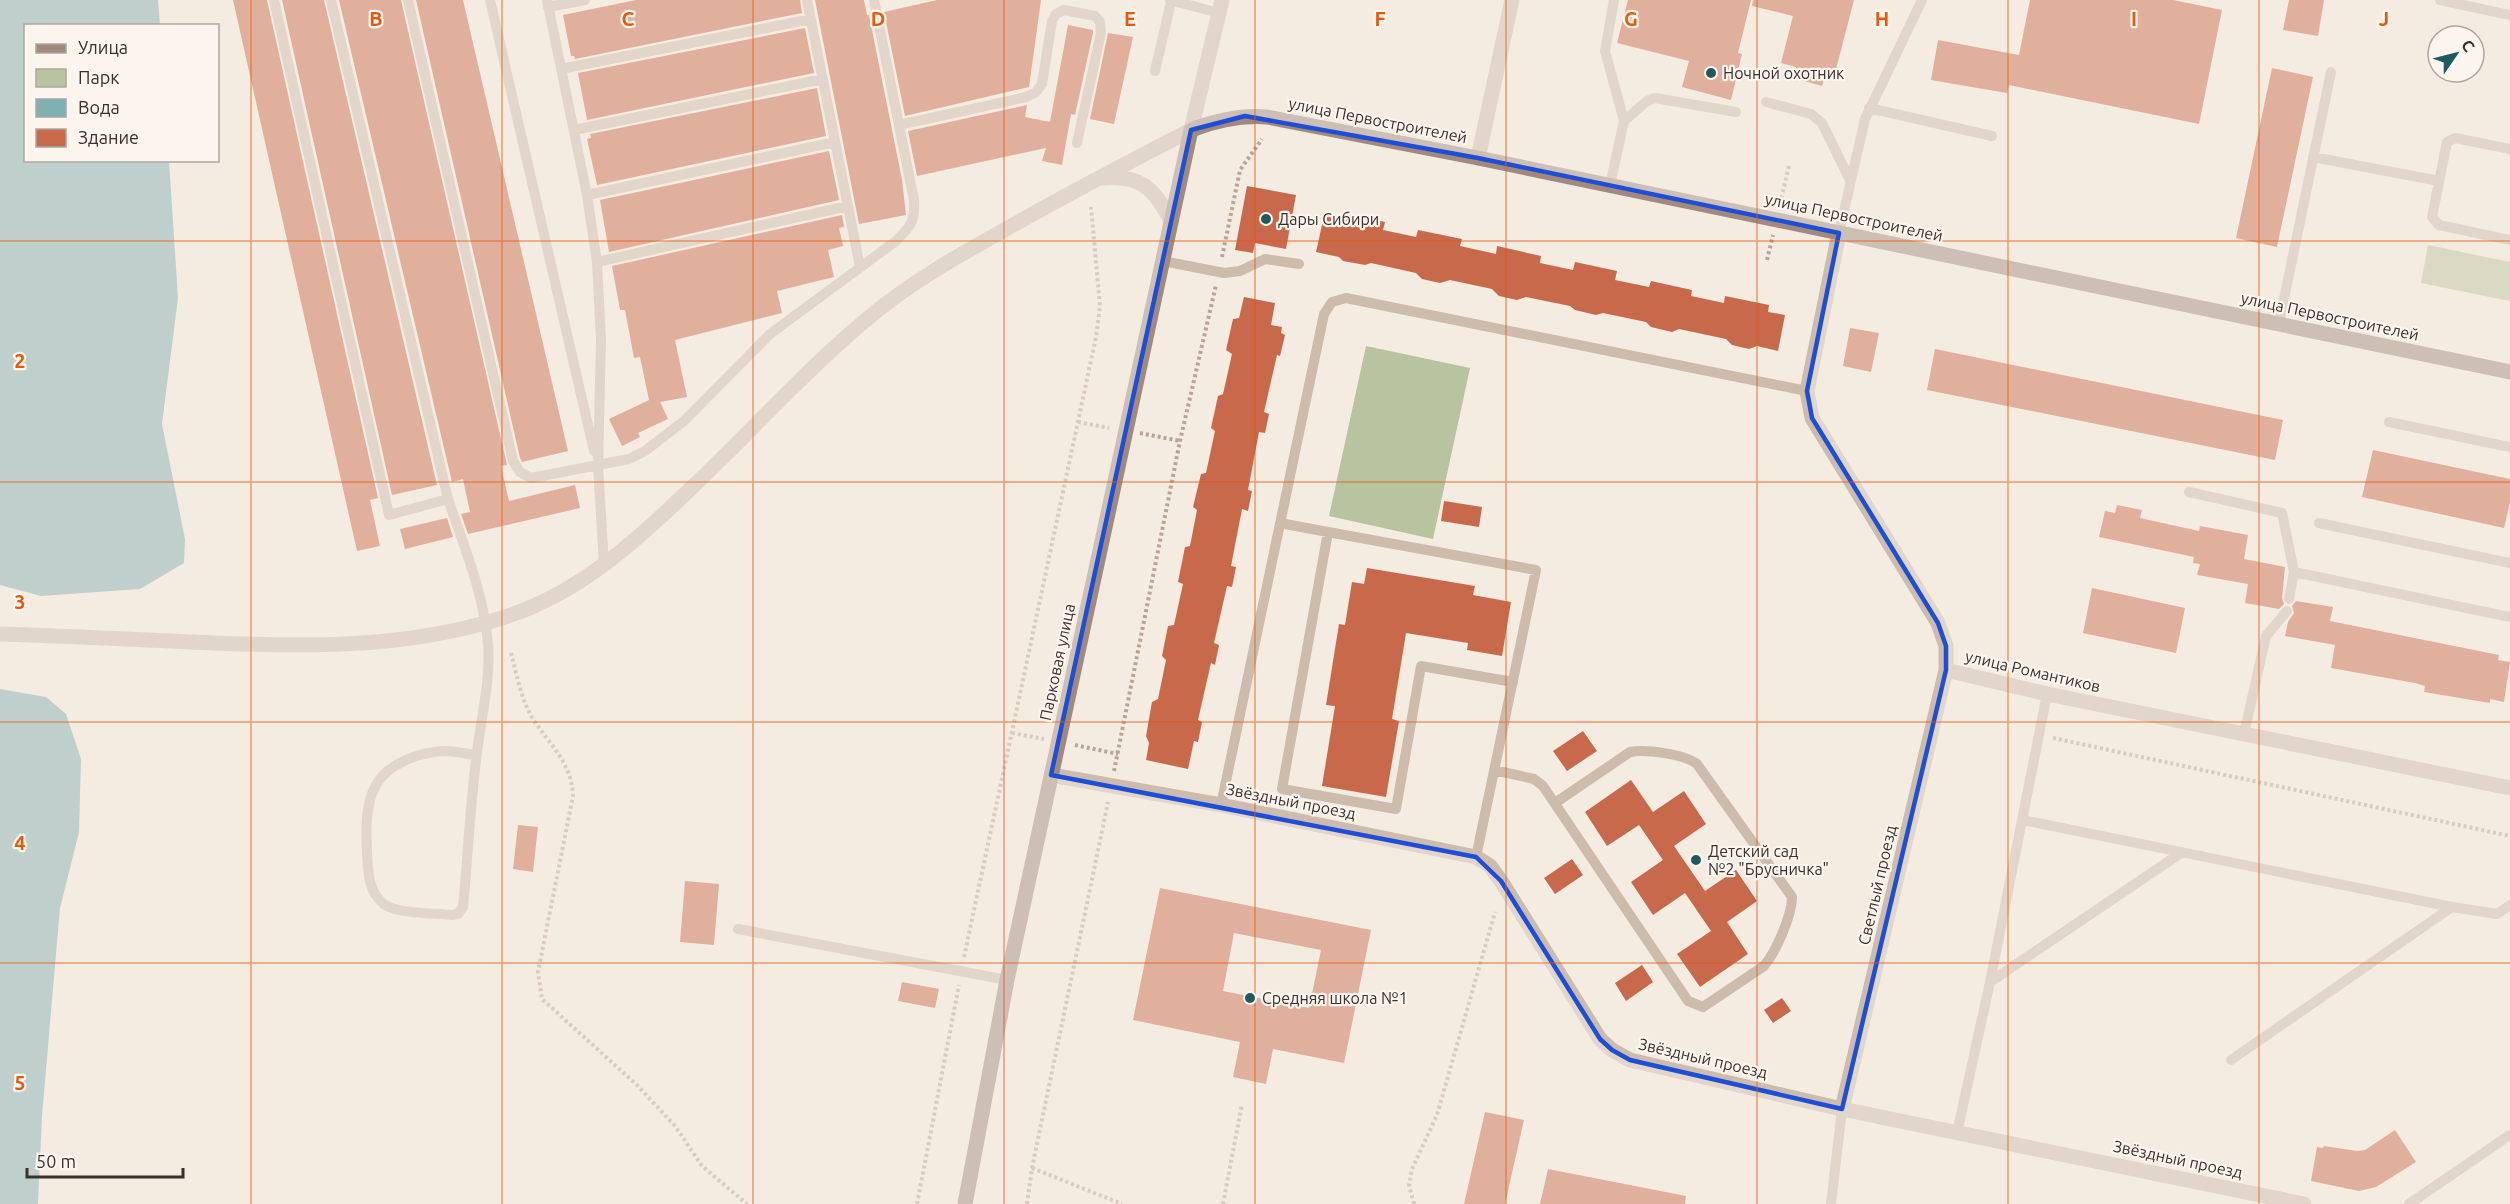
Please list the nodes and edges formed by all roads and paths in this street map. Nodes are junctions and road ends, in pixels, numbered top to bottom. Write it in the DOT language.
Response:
graph roads {
  1 [pos="274,0"];
  2 [pos="332,0"];
  3 [pos="408,0"];
  4 [pos="490,0"];
  5 [pos="585,0"];
  6 [pos="807,0"];
  7 [pos="874,0"];
  8 [pos="1512,0"];
  9 [pos="1614,0"];
  10 [pos="1922,0"];
  11 [pos="2440,0"];
  12 [pos="1170,1"];
  13 [pos="548,4"];
  14 [pos="1220,6"];
  15 [pos="2510,15"];
  16 [pos="811,19"];
  17 [pos="561,69"];
  18 [pos="1155,71"];
  19 [pos="2331,72"];
  20 [pos="823,79"];
  21 [pos="1766,102"];
  22 [pos="1869,108"];
  23 [pos="1736,112"];
  24 [pos="1624,121"];
  25 [pos="899,125"];
  26 [pos="574,130"];
  27 [pos="1191,130"];
  28 [pos="1992,136"];
  29 [pos="1262,139"];
  30 [pos="836,142"];
  31 [pos="1077,143"];
  32 [pos="2510,149"];
  33 [pos="2313,157"];
  34 [pos="1478,158"];
  35 [pos="1095,178"];
  36 [pos="1850,180"];
  37 [pos="2439,181"];
  38 [pos="1610,185"];
  39 [pos="587,195"];
  40 [pos="848,206"];
  41 [pos="1090,207"];
  42 [pos="1171,221"];
  43 [pos="1839,232"];
  44 [pos="2510,240"];
  45 [pos="597,261"];
  46 [pos="1163,261"];
  47 [pos="1299,264"];
  48 [pos="861,267"];
  49 [pos="1219,272"];
  50 [pos="2279,323"];
  51 [pos="2510,372"];
  52 [pos="1807,391"];
  53 [pos="2389,422"];
  54 [pos="2510,447"];
  55 [pos="598,466"];
  56 [pos="2189,492"];
  57 [pos="448,499"];
  58 [pos="2319,523"];
  59 [pos="1280,524"];
  60 [pos="1328,532"];
  61 [pos="2510,563"];
  62 [pos="604,565"];
  63 [pos="2294,572"];
  64 [pos="2510,617"];
  65 [pos="486,623"];
  66 [pos="0,634"];
  67 [pos="511,653"];
  68 [pos="1946,670"];
  69 [pos="1513,682"];
  70 [pos="2047,694"];
  71 [pos="2244,734"];
  72 [pos="2039,735"];
  73 [pos="476,755"];
  74 [pos="1494,770"];
  75 [pos="1051,775"];
  76 [pos="1111,786"];
  77 [pos="2510,788"];
  78 [pos="1555,803"];
  79 [pos="1221,805"];
  80 [pos="2023,820"];
  81 [pos="2510,836"];
  82 [pos="2181,853"];
  83 [pos="1476,857"];
  84 [pos="2510,905"];
  85 [pos="2452,907"];
  86 [pos="1495,912"];
  87 [pos="738,929"];
  88 [pos="961,970"];
  89 [pos="1007,980"];
  90 [pos="1990,982"];
  91 [pos="2231,1060"];
  92 [pos="1242,1104"];
  93 [pos="1842,1109"];
  94 [pos="1957,1132"];
  95 [pos="2510,1135"];
  96 [pos="1032,1168"];
  97 [pos="747,1204"];
  98 [pos="918,1204"];
  99 [pos="965,1204"];
  100 [pos="1027,1204"];
  101 [pos="1122,1204"];
  102 [pos="1223,1204"];
  103 [pos="1414,1204"];
  104 [pos="1831,1204"];
  105 [pos="2304,1204"];
  106 [pos="2409,1204"];
  1 -- 57 [label="lane"];
  2 -- 57 [label="lane"];
  3 -- 55 [label="lane"];
  4 -- 55 [label="lane"];
  5 -- 13 [label="lane"];
  6 -- 16 [label="lane"];
  7 -- 25 [label="lane"];
  8 -- 34 [label="street"];
  9 -- 24 [label="lane"];
  10 -- 22 [label="lane"];
  11 -- 15 [label="lane"];
  12 -- 14 [label="lane"];
  12 -- 18 [label="lane"];
  13 -- 17 [label="lane"];
  14 -- 27 [label="street"];
  16 -- 17 [label="lane"];
  16 -- 20 [label="lane"];
  17 -- 26 [label="lane"];
  19 -- 33 [label="lane"];
  20 -- 26 [label="lane"];
  20 -- 30 [label="lane"];
  21 -- 36 [label="lane"];
  22 -- 28 [label="lane"];
  22 -- 36 [label="lane"];
  23 -- 24 [label="lane"];
  24 -- 38 [label="lane"];
  25 -- 31 [label="lane"];
  25 -- 48 [label="lane"];
  26 -- 39 [label="lane"];
  27 -- 34 [label="street, улица Первостроителей"];
  27 -- 35 [label="street"];
  27 -- 42 [label="street, Парковая улица"];
  29 -- 49 [label="path"];
  30 -- 39 [label="lane"];
  30 -- 40 [label="lane"];
  32 -- 37 [label="lane"];
  33 -- 37 [label="lane"];
  33 -- 50 [label="lane"];
  34 -- 38 [label="street, улица Первостроителей"];
  35 -- 42 [label="street"];
  35 -- 62 [label="street"];
  36 -- 43 [label="lane"];
  37 -- 44 [label="lane"];
  38 -- 43 [label="street, улица Первостроителей"];
  39 -- 45 [label="lane"];
  40 -- 45 [label="lane"];
  40 -- 48 [label="lane"];
  41 -- 88 [label="path"];
  42 -- 46 [label="street, Парковая улица"];
  43 -- 50 [label="street, улица Первостроителей"];
  43 -- 52 [label="street, улица Романтиков"];
  45 -- 55 [label="lane"];
  46 -- 49 [label="lane"];
  46 -- 75 [label="street, Парковая улица"];
  47 -- 49 [label="lane"];
  48 -- 55 [label="lane"];
  49 -- 76 [label="path"];
  50 -- 51 [label="street, улица Первостроителей"];
  52 -- 59 [label="lane"];
  52 -- 68 [label="street, улица Романтиков"];
  53 -- 54 [label="lane"];
  55 -- 62 [label="lane"];
  56 -- 63 [label="lane"];
  57 -- 65 [label="lane"];
  58 -- 61 [label="lane"];
  59 -- 60 [label="lane"];
  59 -- 79 [label="lane"];
  60 -- 69 [label="lane"];
  60 -- 69 [label="lane"];
  62 -- 65 [label="street"];
  63 -- 64 [label="lane"];
  63 -- 71 [label="lane"];
  65 -- 66 [label="street"];
  65 -- 73 [label="lane"];
  67 -- 97 [label="path"];
  68 -- 70 [label="street, улица Романтиков"];
  68 -- 93 [label="street, Светлый проезд"];
  69 -- 74 [label="lane"];
  70 -- 71 [label="street, улица Романтиков"];
  70 -- 72 [label="lane"];
  71 -- 77 [label="street, улица Романтиков"];
  72 -- 80 [label="lane"];
  72 -- 81 [label="path"];
  73 -- 73 [label="lane"];
  74 -- 78 [label="lane"];
  74 -- 83 [label="lane"];
  75 -- 76 [label="street, Звёздный проезд"];
  75 -- 89 [label="street, Парковая улица"];
  76 -- 79 [label="street, Звёздный проезд"];
  76 -- 96 [label="path"];
  78 -- 78 [label="lane"];
  79 -- 83 [label="street, Звёздный проезд"];
  80 -- 82 [label="lane"];
  80 -- 90 [label="lane"];
  82 -- 85 [label="lane"];
  82 -- 90 [label="lane"];
  83 -- 93 [label="street, Звёздный проезд"];
  84 -- 85 [label="lane"];
  85 -- 91 [label="lane"];
  86 -- 103 [label="path"];
  87 -- 88 [label="lane"];
  88 -- 89 [label="lane"];
  88 -- 98 [label="path"];
  89 -- 99 [label="street, Парковая улица"];
  90 -- 94 [label="lane"];
  92 -- 102 [label="path"];
  93 -- 94 [label="street, Звёздный проезд"];
  93 -- 104 [label="lane"];
  94 -- 105 [label="street, Звёздный проезд"];
  95 -- 106 [label="lane"];
  96 -- 100 [label="path"];
  96 -- 101 [label="path"];
}
